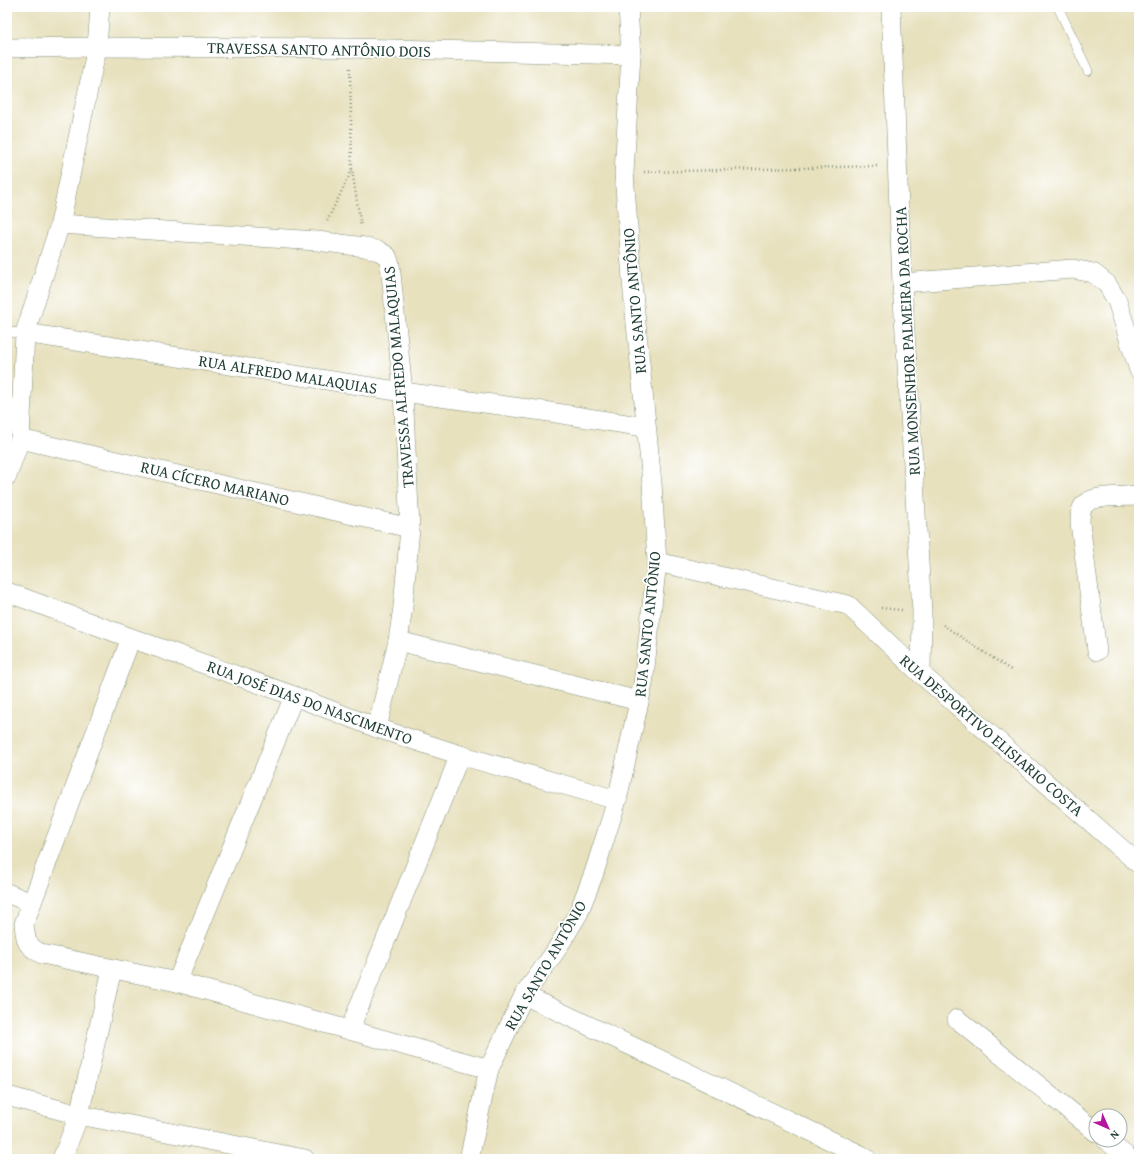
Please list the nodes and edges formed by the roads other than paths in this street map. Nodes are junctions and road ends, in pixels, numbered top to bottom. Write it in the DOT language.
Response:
graph roads {
  1 [pos="100,7"];
  2 [pos="628,7"];
  3 [pos="891,7"];
  4 [pos="1058,7"];
  5 [pos="97,47"];
  6 [pos="7,48"];
  7 [pos="631,55"];
  8 [pos="1088,71"];
  9 [pos="60,224"];
  10 [pos="902,284"];
  11 [pos="16,332"];
  12 [pos="1139,370"];
  13 [pos="403,392"];
  14 [pos="645,427"];
  15 [pos="20,438"];
  16 [pos="7,476"];
  17 [pos="1139,496"];
  18 [pos="410,528"];
  19 [pos="657,562"];
  20 [pos="7,592"];
  21 [pos="131,638"];
  22 [pos="398,641"];
  23 [pos="1097,651"];
  24 [pos="922,674"];
  25 [pos="294,696"];
  26 [pos="639,701"];
  27 [pos="377,728"];
  28 [pos="460,755"];
  29 [pos="617,800"];
  30 [pos="1139,864"];
  31 [pos="7,893"];
  32 [pos="32,903"];
  33 [pos="112,968"];
  34 [pos="177,982"];
  35 [pos="524,994"];
  36 [pos="957,1019"];
  37 [pos="350,1029"];
  38 [pos="489,1069"];
  39 [pos="7,1096"];
  40 [pos="79,1115"];
  41 [pos="1088,1125"];
  42 [pos="1116,1148"];
  43 [pos="62,1159"];
  44 [pos="305,1159"];
  45 [pos="469,1159"];
  46 [pos="867,1159"];
  47 [pos="1130,1159"];
  1 -- 5 [label="street"];
  2 -- 7 [label="street, RUA SANTO ANTÔNIO"];
  3 -- 10 [label="street, RUA MONSENHOR PALMEIRA DA ROCHA"];
  4 -- 8 [label="lane"];
  5 -- 6 [label="street, TRAVESSA SANTO ANTÔNIO DOIS"];
  5 -- 7 [label="street, TRAVESSA SANTO ANTÔNIO DOIS"];
  5 -- 9 [label="street"];
  7 -- 14 [label="street, RUA SANTO ANTÔNIO"];
  9 -- 11 [label="street"];
  9 -- 13 [label="street, TRAVESSA ALFREDO MALAQUIAS"];
  10 -- 12 [label="street"];
  10 -- 24 [label="street, RUA MONSENHOR PALMEIRA DA ROCHA"];
  11 -- 13 [label="street, RUA ALFREDO MALAQUIAS"];
  11 -- 15 [label="street"];
  13 -- 14 [label="street, RUA ALFREDO MALAQUIAS"];
  13 -- 18 [label="street, TRAVESSA ALFREDO MALAQUIAS"];
  14 -- 19 [label="street, RUA SANTO ANTÔNIO"];
  15 -- 16 [label="street"];
  15 -- 18 [label="street, RUA CÍCERO MARIANO"];
  17 -- 23 [label="street"];
  18 -- 22 [label="street, TRAVESSA ALFREDO MALAQUIAS"];
  19 -- 24 [label="street, RUA DESPORTIVO ELISIARIO COSTA"];
  19 -- 26 [label="street, RUA SANTO ANTÔNIO"];
  20 -- 21 [label="street, RUA JOSÉ DIAS DO NASCIMENTO"];
  21 -- 25 [label="street, RUA JOSÉ DIAS DO NASCIMENTO"];
  21 -- 32 [label="street"];
  22 -- 26 [label="street"];
  22 -- 27 [label="street, TRAVESSA ALFREDO MALAQUIAS"];
  24 -- 30 [label="street, RUA DESPORTIVO ELISIARIO COSTA"];
  25 -- 27 [label="street, RUA JOSÉ DIAS DO NASCIMENTO"];
  25 -- 34 [label="street"];
  26 -- 29 [label="street, RUA SANTO ANTÔNIO"];
  27 -- 28 [label="street, RUA JOSÉ DIAS DO NASCIMENTO"];
  28 -- 29 [label="street, RUA JOSÉ DIAS DO NASCIMENTO"];
  28 -- 37 [label="street"];
  29 -- 35 [label="street, RUA SANTO ANTÔNIO"];
  31 -- 32 [label="street"];
  32 -- 33 [label="street"];
  33 -- 34 [label="street"];
  33 -- 40 [label="street"];
  34 -- 37 [label="street"];
  35 -- 38 [label="street, RUA SANTO ANTÔNIO"];
  35 -- 46 [label="street"];
  36 -- 41 [label="street"];
  37 -- 38 [label="street"];
  38 -- 45 [label="street, RUA SANTO ANTÔNIO"];
  39 -- 40 [label="street"];
  40 -- 43 [label="street"];
  40 -- 44 [label="street"];
  42 -- 47 [label="street"];
}
